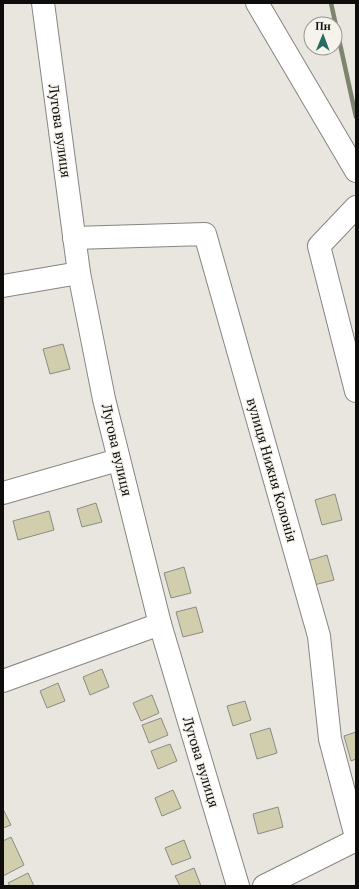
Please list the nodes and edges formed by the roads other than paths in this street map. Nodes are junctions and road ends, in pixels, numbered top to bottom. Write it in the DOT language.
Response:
graph roads {
  1 [pos="42,3"];
  2 [pos="257,3"];
  3 [pos="356,171"];
  4 [pos="356,207"];
  5 [pos="74,238"];
  6 [pos="79,273"];
  7 [pos="3,286"];
  8 [pos="356,391"];
  9 [pos="118,460"];
  10 [pos="3,493"];
  11 [pos="160,624"];
  12 [pos="3,681"];
  13 [pos="356,837"];
  14 [pos="356,840"];
  15 [pos="238,886"];
  16 [pos="264,886"];
  1 -- 5 [label="street, Лугова вулиця"];
  2 -- 3 [label="street"];
  4 -- 8 [label="street"];
  5 -- 6 [label="street, Лугова вулиця"];
  5 -- 13 [label="street, вулиця Нижня Колонія"];
  6 -- 7 [label="street"];
  6 -- 9 [label="street, Лугова вулиця"];
  9 -- 10 [label="street"];
  9 -- 11 [label="street, Лугова вулиця"];
  11 -- 12 [label="street"];
  11 -- 15 [label="street, Лугова вулиця"];
  14 -- 16 [label="street"];
}
